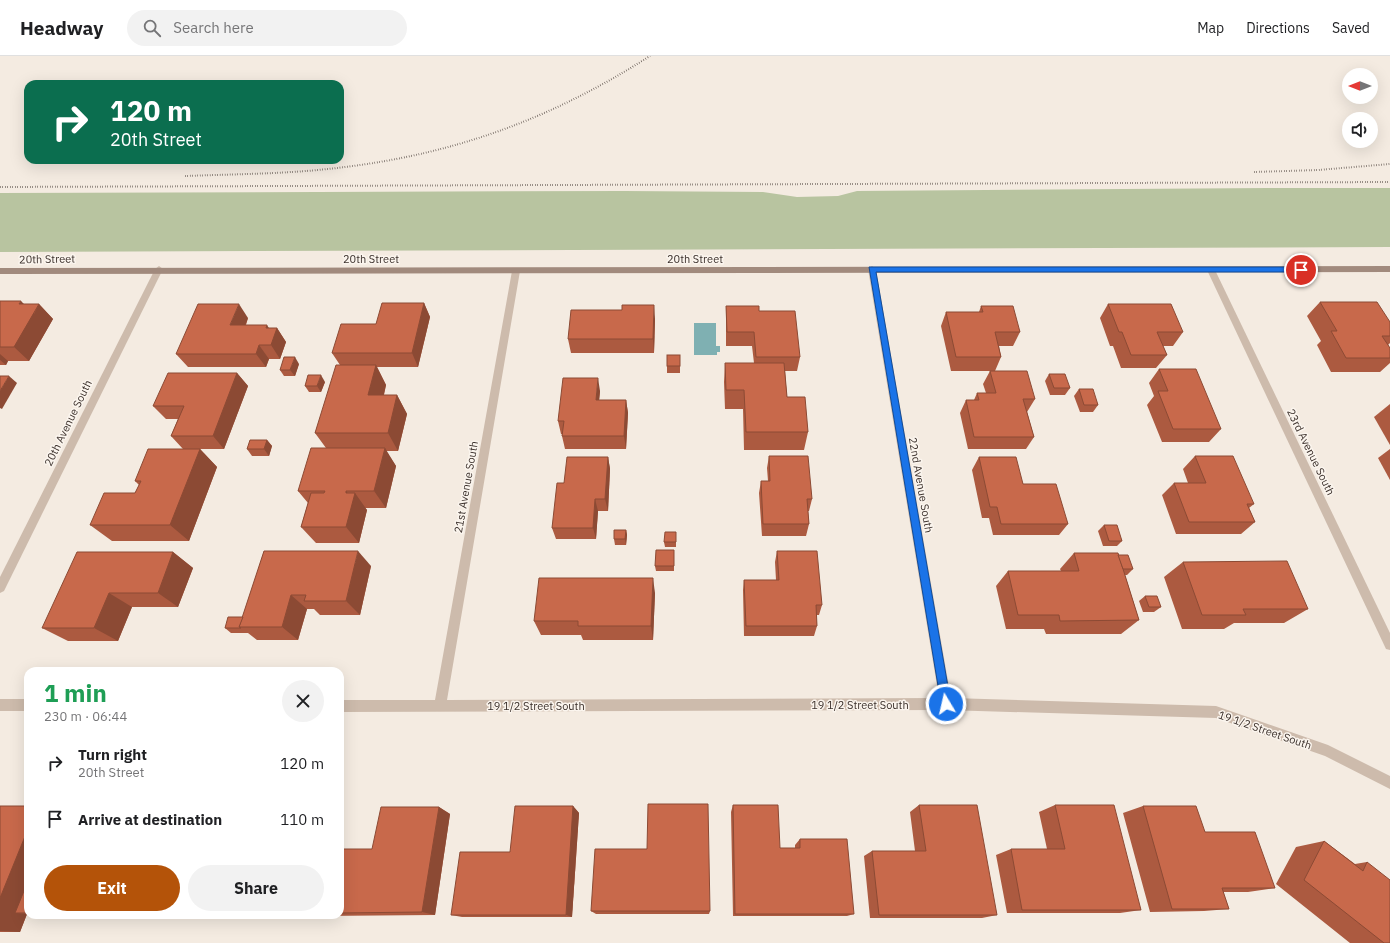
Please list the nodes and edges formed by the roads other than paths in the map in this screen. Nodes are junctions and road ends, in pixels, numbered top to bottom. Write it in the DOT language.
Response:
graph roads {
  1 [pos="158,269"];
  2 [pos="872,269"];
  3 [pos="1390,269"];
  4 [pos="1211,270"];
  5 [pos="0,271"];
  6 [pos="516,271"];
  7 [pos="0,588"];
  8 [pos="1390,645"];
  9 [pos="946,704"];
  10 [pos="0,705"];
  11 [pos="24,705"];
  12 [pos="344,706"];
  13 [pos="440,706"];
  14 [pos="1390,784"];
  1 -- 5 [label="main road, 20th Street"];
  1 -- 6 [label="main road, 20th Street"];
  1 -- 7 [label="street, 20th Avenue South"];
  2 -- 4 [label="main road, 20th Street"];
  2 -- 6 [label="main road, 20th Street"];
  2 -- 9 [label="street, 22nd Avenue South"];
  3 -- 4 [label="main road, 20th Street"];
  4 -- 8 [label="street, 23rd Avenue South"];
  6 -- 13 [label="street, 21st Avenue South"];
  9 -- 13 [label="street, 19 1/2 Street South"];
  9 -- 14 [label="street, 19 1/2 Street South"];
  10 -- 11 [label="street"];
  12 -- 13 [label="street, 19 1/2 Street South"];
}
